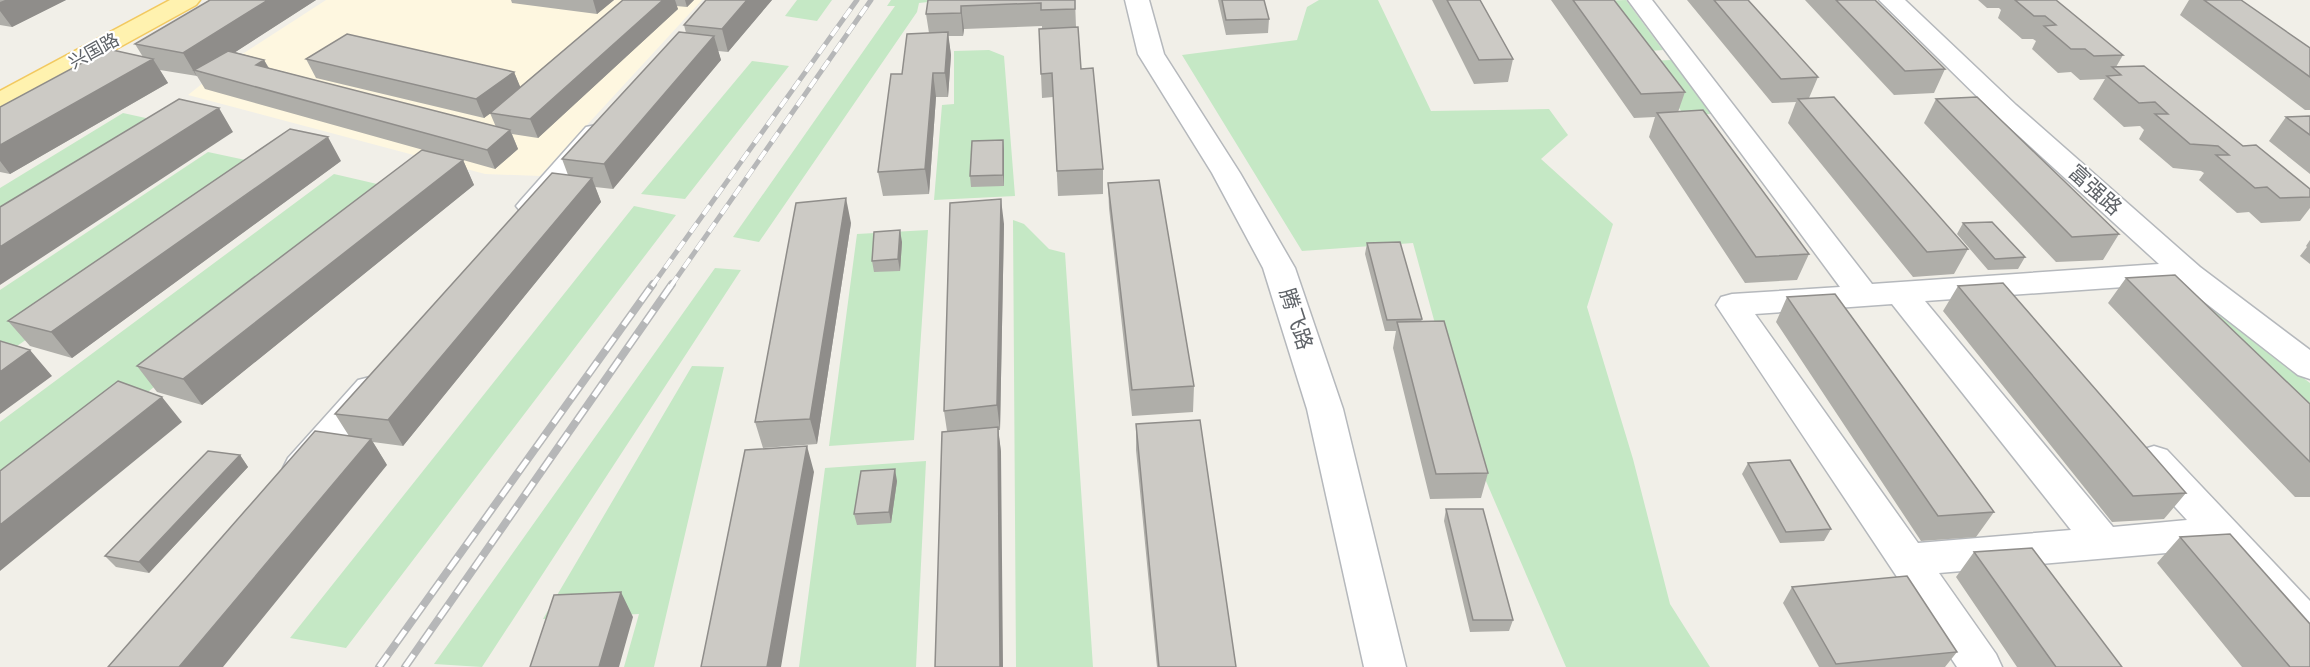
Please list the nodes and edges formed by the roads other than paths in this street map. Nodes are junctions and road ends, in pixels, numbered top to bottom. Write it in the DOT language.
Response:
graph roads {
  1 [pos="188,0"];
  2 [pos="1137,0"];
  3 [pos="1640,0"];
  4 [pos="1891,0"];
  5 [pos="0,102"];
  6 [pos="615,111"];
  7 [pos="513,226"];
  8 [pos="2187,272"];
  9 [pos="1995,286"];
  10 [pos="1900,293"];
  11 [pos="1863,295"];
  12 [pos="2027,321"];
  13 [pos="2310,367"];
  14 [pos="389,368"];
  15 [pos="2130,434"];
  16 [pos="280,491"];
  17 [pos="2221,533"];
  18 [pos="2103,542"];
  19 [pos="1908,560"];
  20 [pos="2310,629"];
  21 [pos="1385,667"];
  22 [pos="1981,667"];
  1 -- 5 [label="main road, 兴国路"];
  2 -- 21 [label="street, 腾飞路"];
  3 -- 11 [label="street"];
  4 -- 8 [label="street, 富强路"];
  6 -- 7 [label="street"];
  8 -- 9 [label="street"];
  8 -- 13 [label="street, 富强路"];
  9 -- 10 [label="street"];
  9 -- 12 [label="street"];
  10 -- 11 [label="street"];
  10 -- 18 [label="street"];
  11 -- 19 [label="street"];
  14 -- 16 [label="street"];
  15 -- 17 [label="street"];
  17 -- 18 [label="street"];
  17 -- 20 [label="street"];
  18 -- 19 [label="street"];
  19 -- 22 [label="street"];
}
